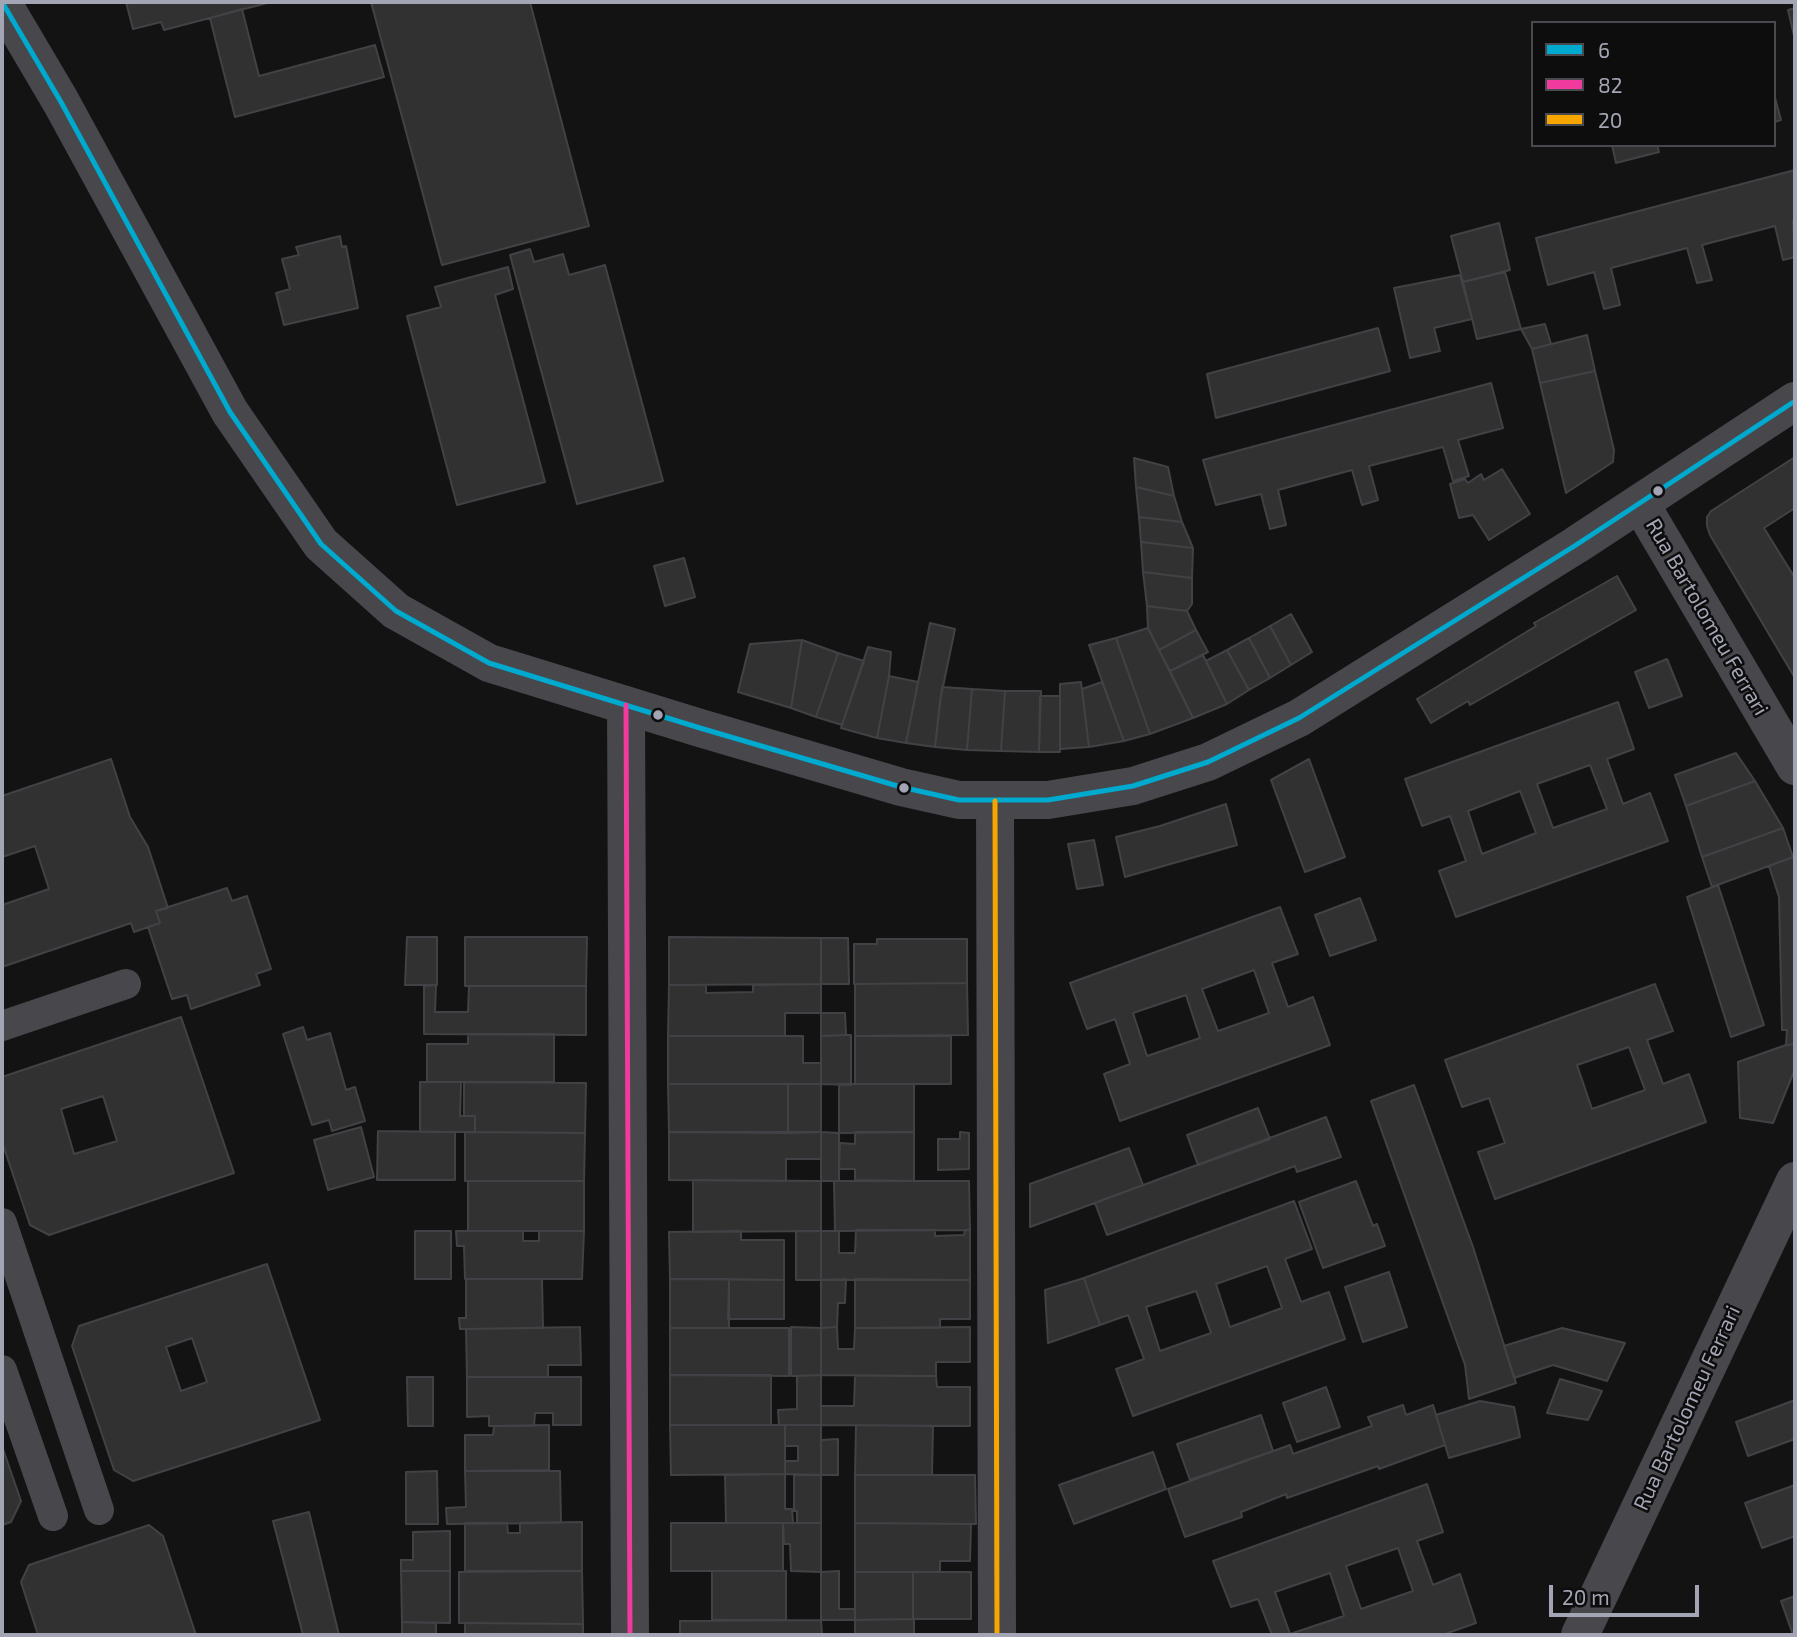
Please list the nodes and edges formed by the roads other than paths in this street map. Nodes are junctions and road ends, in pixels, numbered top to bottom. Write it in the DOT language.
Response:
graph roads {
  1 [pos="2,2"];
  2 [pos="1795,401"];
  3 [pos="1640,503"];
  4 [pos="626,705"];
  5 [pos="1795,766"];
  6 [pos="995,801"];
  7 [pos="126,984"];
  8 [pos="2,1026"];
  9 [pos="1795,1181"];
  10 [pos="2,1223"];
  11 [pos="14,1298"];
  12 [pos="2,1370"];
  13 [pos="99,1510"];
  14 [pos="53,1516"];
  15 [pos="630,1635"];
  16 [pos="997,1635"];
  17 [pos="1580,1635"];
  1 -- 4 [label="street"];
  2 -- 3 [label="street"];
  3 -- 5 [label="street, Rua Bartolomeu Ferrari"];
  3 -- 6 [label="street"];
  4 -- 6 [label="street"];
  4 -- 15 [label="street"];
  6 -- 16 [label="street"];
  7 -- 8 [label="lane"];
  9 -- 17 [label="street, Rua Bartolomeu Ferrari"];
  10 -- 11 [label="lane"];
  11 -- 13 [label="lane"];
  12 -- 14 [label="lane"];
}
